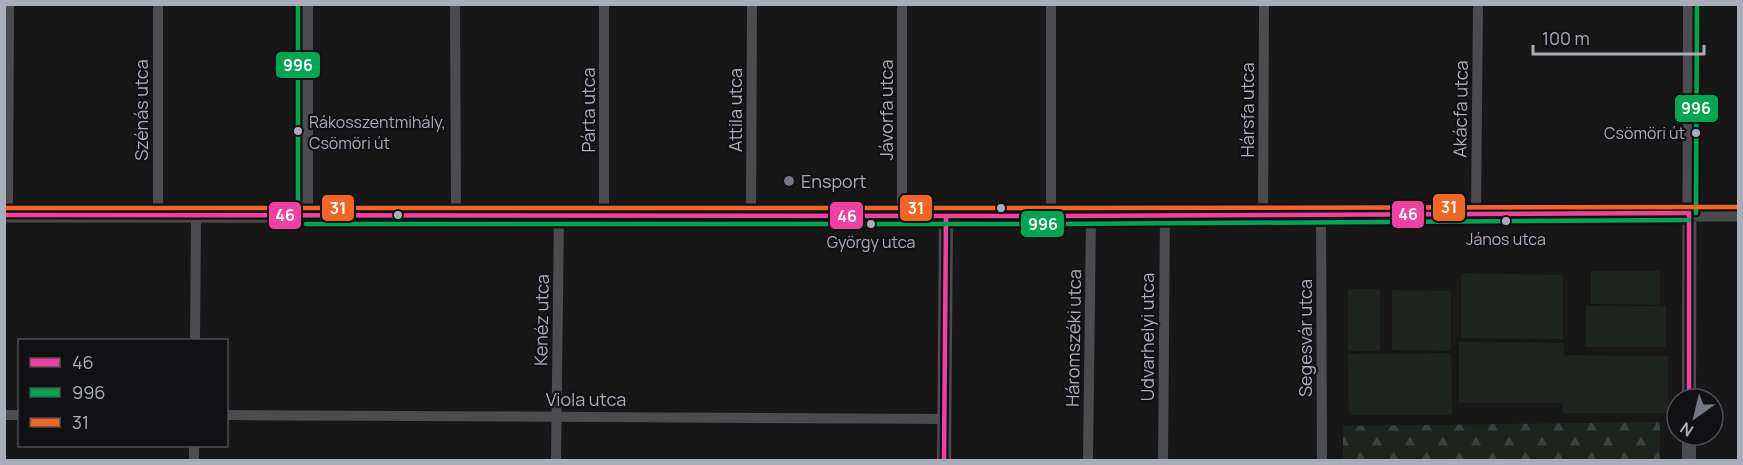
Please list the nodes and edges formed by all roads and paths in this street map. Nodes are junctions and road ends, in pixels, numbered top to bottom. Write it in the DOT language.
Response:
graph roads {
  1 [pos="9,4"];
  2 [pos="158,4"];
  3 [pos="306,4"];
  4 [pos="455,4"];
  5 [pos="604,4"];
  6 [pos="752,4"];
  7 [pos="902,4"];
  8 [pos="1051,4"];
  9 [pos="1264,4"];
  10 [pos="1478,4"];
  11 [pos="1690,4"];
  12 [pos="7,69"];
  13 [pos="1689,213"];
  14 [pos="1165,214"];
  15 [pos="1476,214"];
  16 [pos="1738,214"];
  17 [pos="6,215"];
  18 [pos="751,215"];
  19 [pos="1263,215"];
  20 [pos="1321,215"];
  21 [pos="158,216"];
  22 [pos="196,216"];
  23 [pos="306,216"];
  24 [pos="456,216"];
  25 [pos="559,216"];
  26 [pos="604,216"];
  27 [pos="902,216"];
  28 [pos="946,216"];
  29 [pos="1051,216"];
  30 [pos="1091,216"];
  31 [pos="195,339"];
  32 [pos="1689,387"];
  33 [pos="228,415"];
  34 [pos="556,416"];
  35 [pos="945,419"];
  36 [pos="556,460"];
  37 [pos="944,460"];
  38 [pos="1088,460"];
  39 [pos="1163,460"];
  40 [pos="1322,460"];
  1 -- 12 [label="street"];
  2 -- 21 [label="street, Szénás utca"];
  3 -- 23 [label="street"];
  4 -- 24 [label="street"];
  5 -- 26 [label="street, Párta utca"];
  6 -- 18 [label="street, Attila utca"];
  7 -- 27 [label="street, Jávorfa utca"];
  8 -- 29 [label="street"];
  9 -- 19 [label="street, Hársfa utca"];
  10 -- 15 [label="street, Akácfa utca"];
  11 -- 13 [label="street"];
  12 -- 17 [label="street"];
  13 -- 15 [label="main road"];
  13 -- 16 [label="main road"];
  13 -- 32 [label="street"];
  14 -- 19 [label="main road"];
  14 -- 30 [label="main road"];
  14 -- 39 [label="street, Udvarhelyi utca"];
  15 -- 20 [label="main road"];
  17 -- 21 [label="main road"];
  18 -- 26 [label="main road"];
  18 -- 27 [label="main road"];
  19 -- 20 [label="main road"];
  20 -- 40 [label="street, Segesvár utca"];
  21 -- 22 [label="main road"];
  22 -- 23 [label="main road"];
  22 -- 31 [label="street"];
  23 -- 24 [label="main road"];
  24 -- 25 [label="main road"];
  25 -- 26 [label="main road"];
  25 -- 34 [label="street, Kenéz utca"];
  27 -- 28 [label="main road"];
  28 -- 29 [label="main road"];
  28 -- 35 [label="street"];
  29 -- 30 [label="main road"];
  30 -- 38 [label="street, Háromszéki utca"];
  33 -- 34 [label="street, Viola utca"];
  34 -- 35 [label="street, Viola utca"];
  34 -- 36 [label="street, Kenéz utca"];
  35 -- 37 [label="street"];
}
